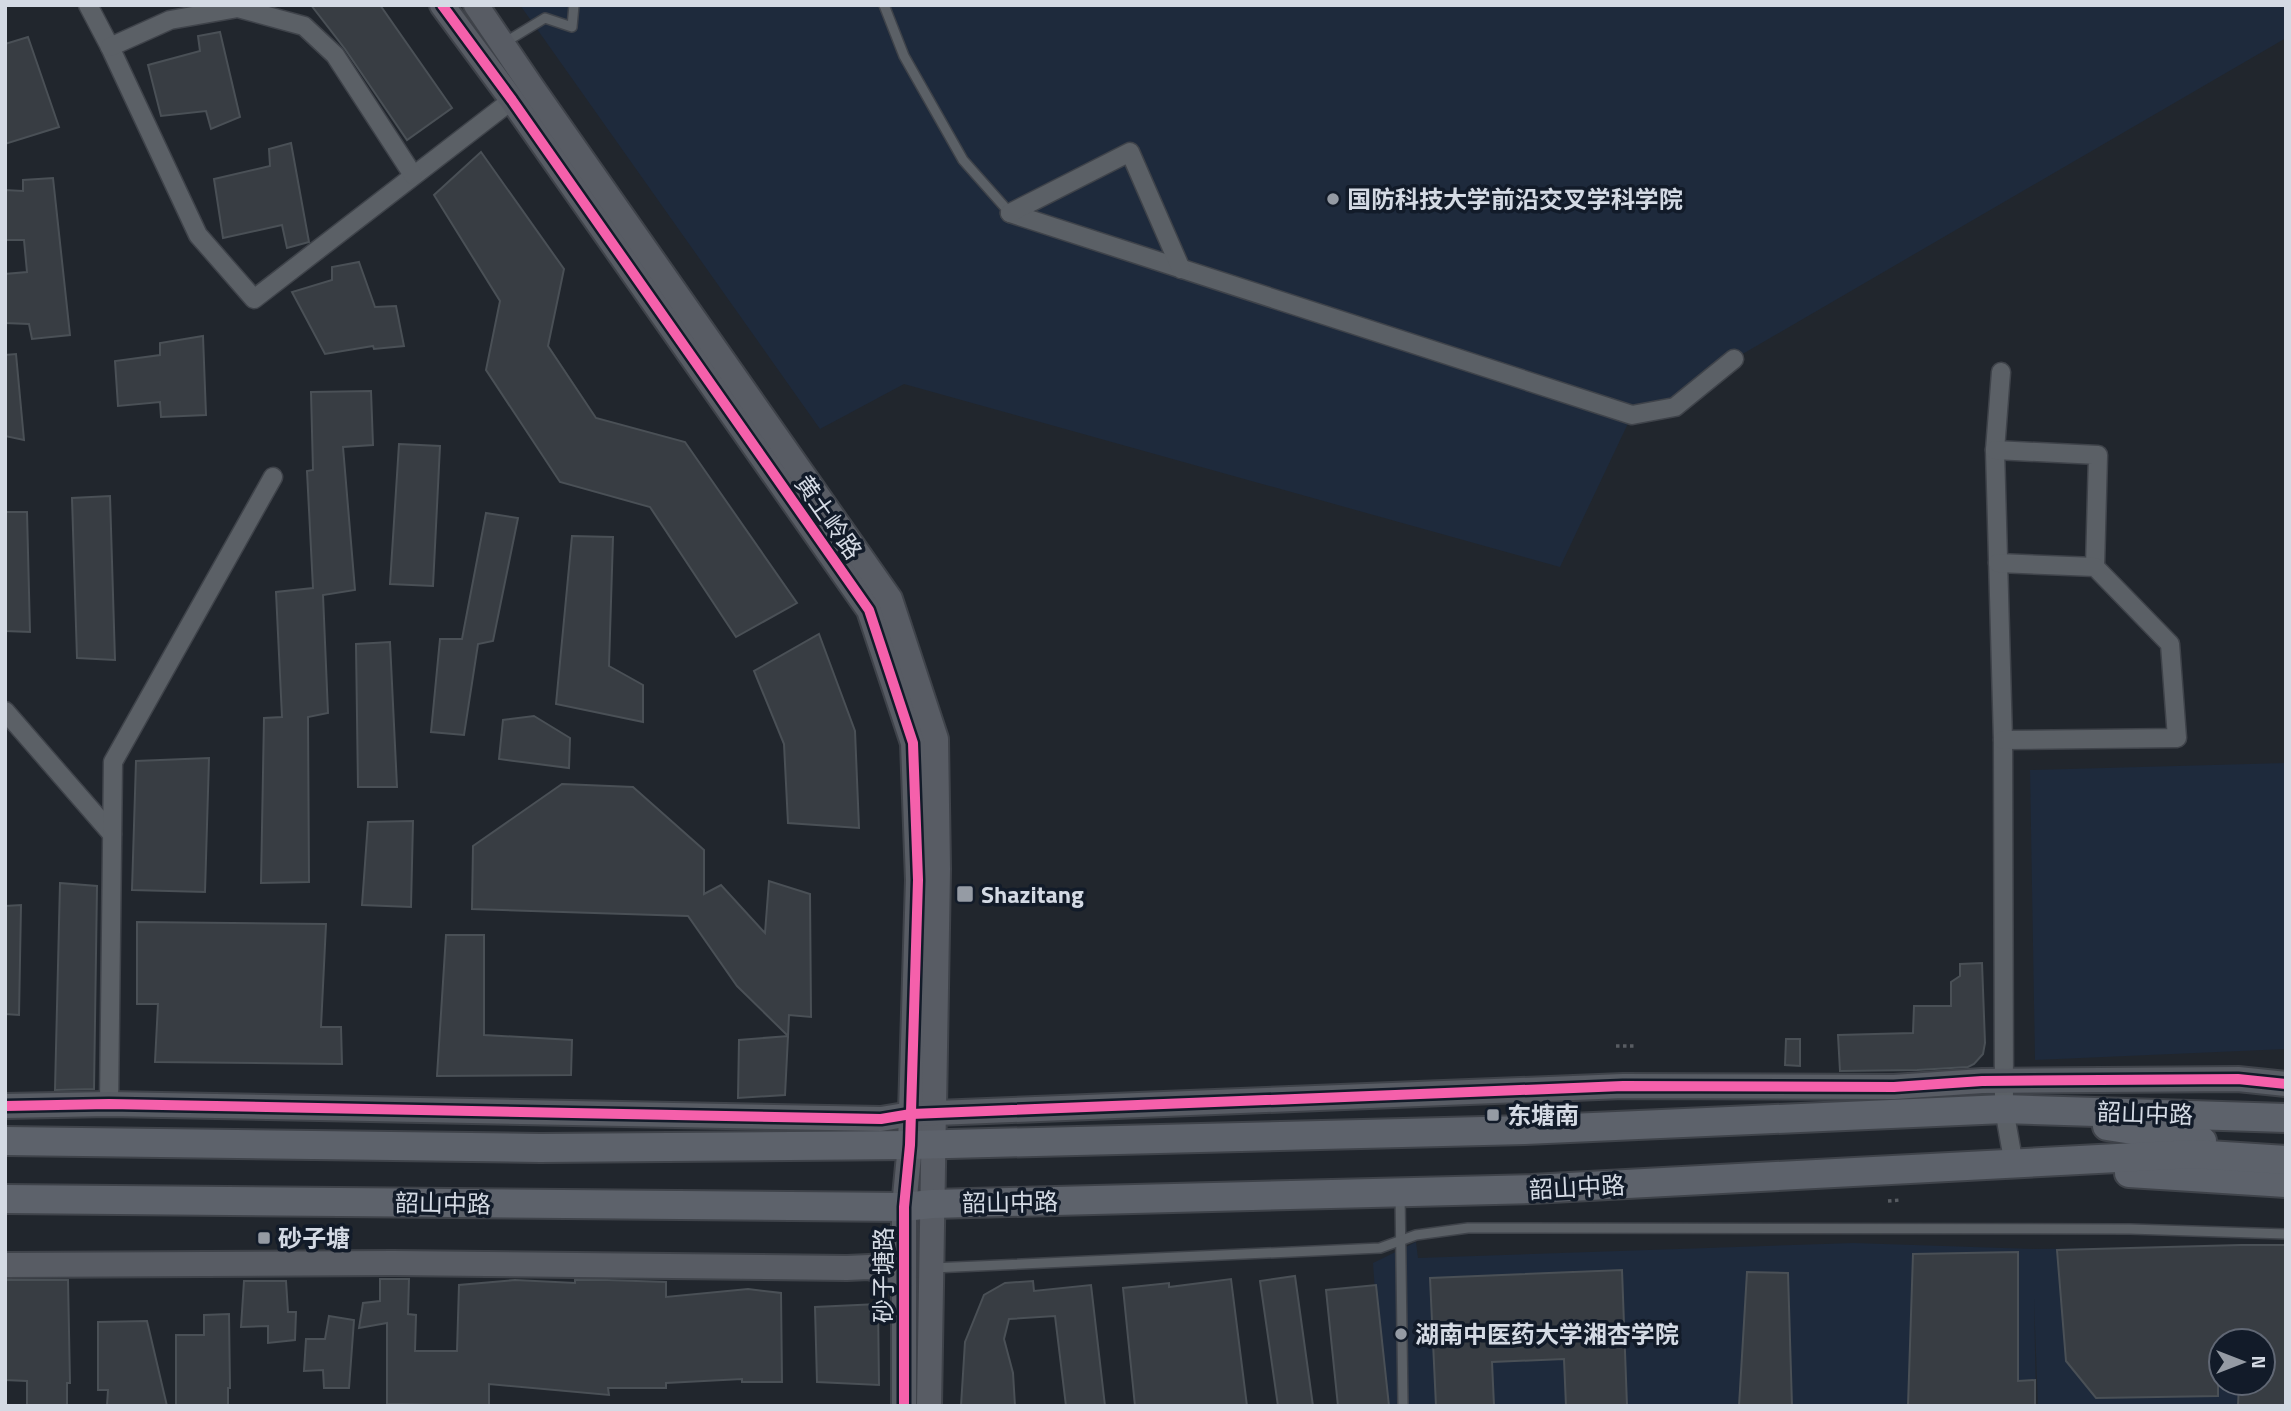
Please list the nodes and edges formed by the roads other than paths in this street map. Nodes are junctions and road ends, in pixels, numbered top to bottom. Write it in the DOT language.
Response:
graph roads {
  1 [pos="88,5"];
  2 [pos="442,5"];
  3 [pos="476,5"];
  4 [pos="574,5"];
  5 [pos="884,5"];
  6 [pos="502,44"];
  7 [pos="110,47"];
  8 [pos="512,100"];
  9 [pos="413,175"];
  10 [pos="1010,213"];
  11 [pos="1181,268"];
  12 [pos="1734,359"];
  13 [pos="2001,372"];
  14 [pos="1996,450"];
  15 [pos="273,477"];
  16 [pos="1998,563"];
  17 [pos="2095,567"];
  18 [pos="5,710"];
  19 [pos="2003,740"];
  20 [pos="112,834"];
  21 [pos="2004,1081"];
  22 [pos="2286,1084"];
  23 [pos="109,1104"];
  24 [pos="5,1106"];
  25 [pos="2004,1109"];
  26 [pos="923,1114"];
  27 [pos="2286,1118"];
  28 [pos="5,1141"];
  29 [pos="922,1144"];
  30 [pos="2193,1147"];
  31 [pos="2286,1147"];
  32 [pos="2286,1160"];
  33 [pos="2014,1165"];
  34 [pos="2286,1183"];
  35 [pos="1400,1192"];
  36 [pos="5,1199"];
  37 [pos="932,1204"];
  38 [pos="904,1207"];
  39 [pos="2286,1234"];
  40 [pos="1400,1241"];
  41 [pos="5,1265"];
  42 [pos="930,1268"];
  43 [pos="904,1276"];
  44 [pos="904,1406"];
  45 [pos="929,1406"];
  46 [pos="1403,1406"];
  1 -- 7 [label="street"];
  2 -- 8 [label="street, 黄土岭路"];
  3 -- 6 [label="street, 黄土岭路"];
  4 -- 6 [label="lane"];
  5 -- 10 [label="lane"];
  6 -- 26 [label="street, 黄土岭路"];
  7 -- 9 [label="street"];
  7 -- 9 [label="street"];
  8 -- 9 [label="street"];
  8 -- 26 [label="street, 黄土岭路"];
  10 -- 11 [label="street"];
  10 -- 11 [label="street"];
  11 -- 12 [label="street"];
  13 -- 14 [label="street"];
  14 -- 16 [label="street"];
  14 -- 17 [label="street"];
  15 -- 20 [label="street"];
  16 -- 17 [label="street"];
  16 -- 19 [label="street"];
  17 -- 19 [label="street"];
  18 -- 20 [label="street"];
  19 -- 21 [label="street"];
  20 -- 23 [label="street"];
  21 -- 22 [label="street"];
  21 -- 25 [label="street"];
  21 -- 26 [label="street"];
  23 -- 24 [label="street"];
  23 -- 26 [label="street"];
  25 -- 27 [label="main road, 韶山中路"];
  25 -- 29 [label="main road, 韶山中路"];
  25 -- 30 [label="main road, 韶山中路"];
  25 -- 33 [label="street"];
  26 -- 29 [label="street, 黄土岭路"];
  28 -- 29 [label="main road, 韶山中路"];
  29 -- 37 [label="street, 砂子塘路"];
  29 -- 38 [label="street, 砂子塘路"];
  30 -- 31 [label="main road"];
  30 -- 32 [label="main road"];
  30 -- 33 [label="main road, 韶山中路"];
  33 -- 34 [label="main road, 韶山中路"];
  33 -- 35 [label="main road, 韶山中路"];
  35 -- 37 [label="main road, 韶山中路"];
  35 -- 40 [label="lane"];
  36 -- 38 [label="main road, 韶山中路"];
  37 -- 38 [label="main road, 韶山中路"];
  37 -- 42 [label="street, 砂子塘路"];
  38 -- 43 [label="street, 砂子塘路"];
  39 -- 40 [label="lane"];
  40 -- 42 [label="lane"];
  40 -- 46 [label="lane"];
  41 -- 43 [label="street"];
  42 -- 45 [label="street, 砂子塘路"];
  43 -- 44 [label="street, 砂子塘路"];
}
